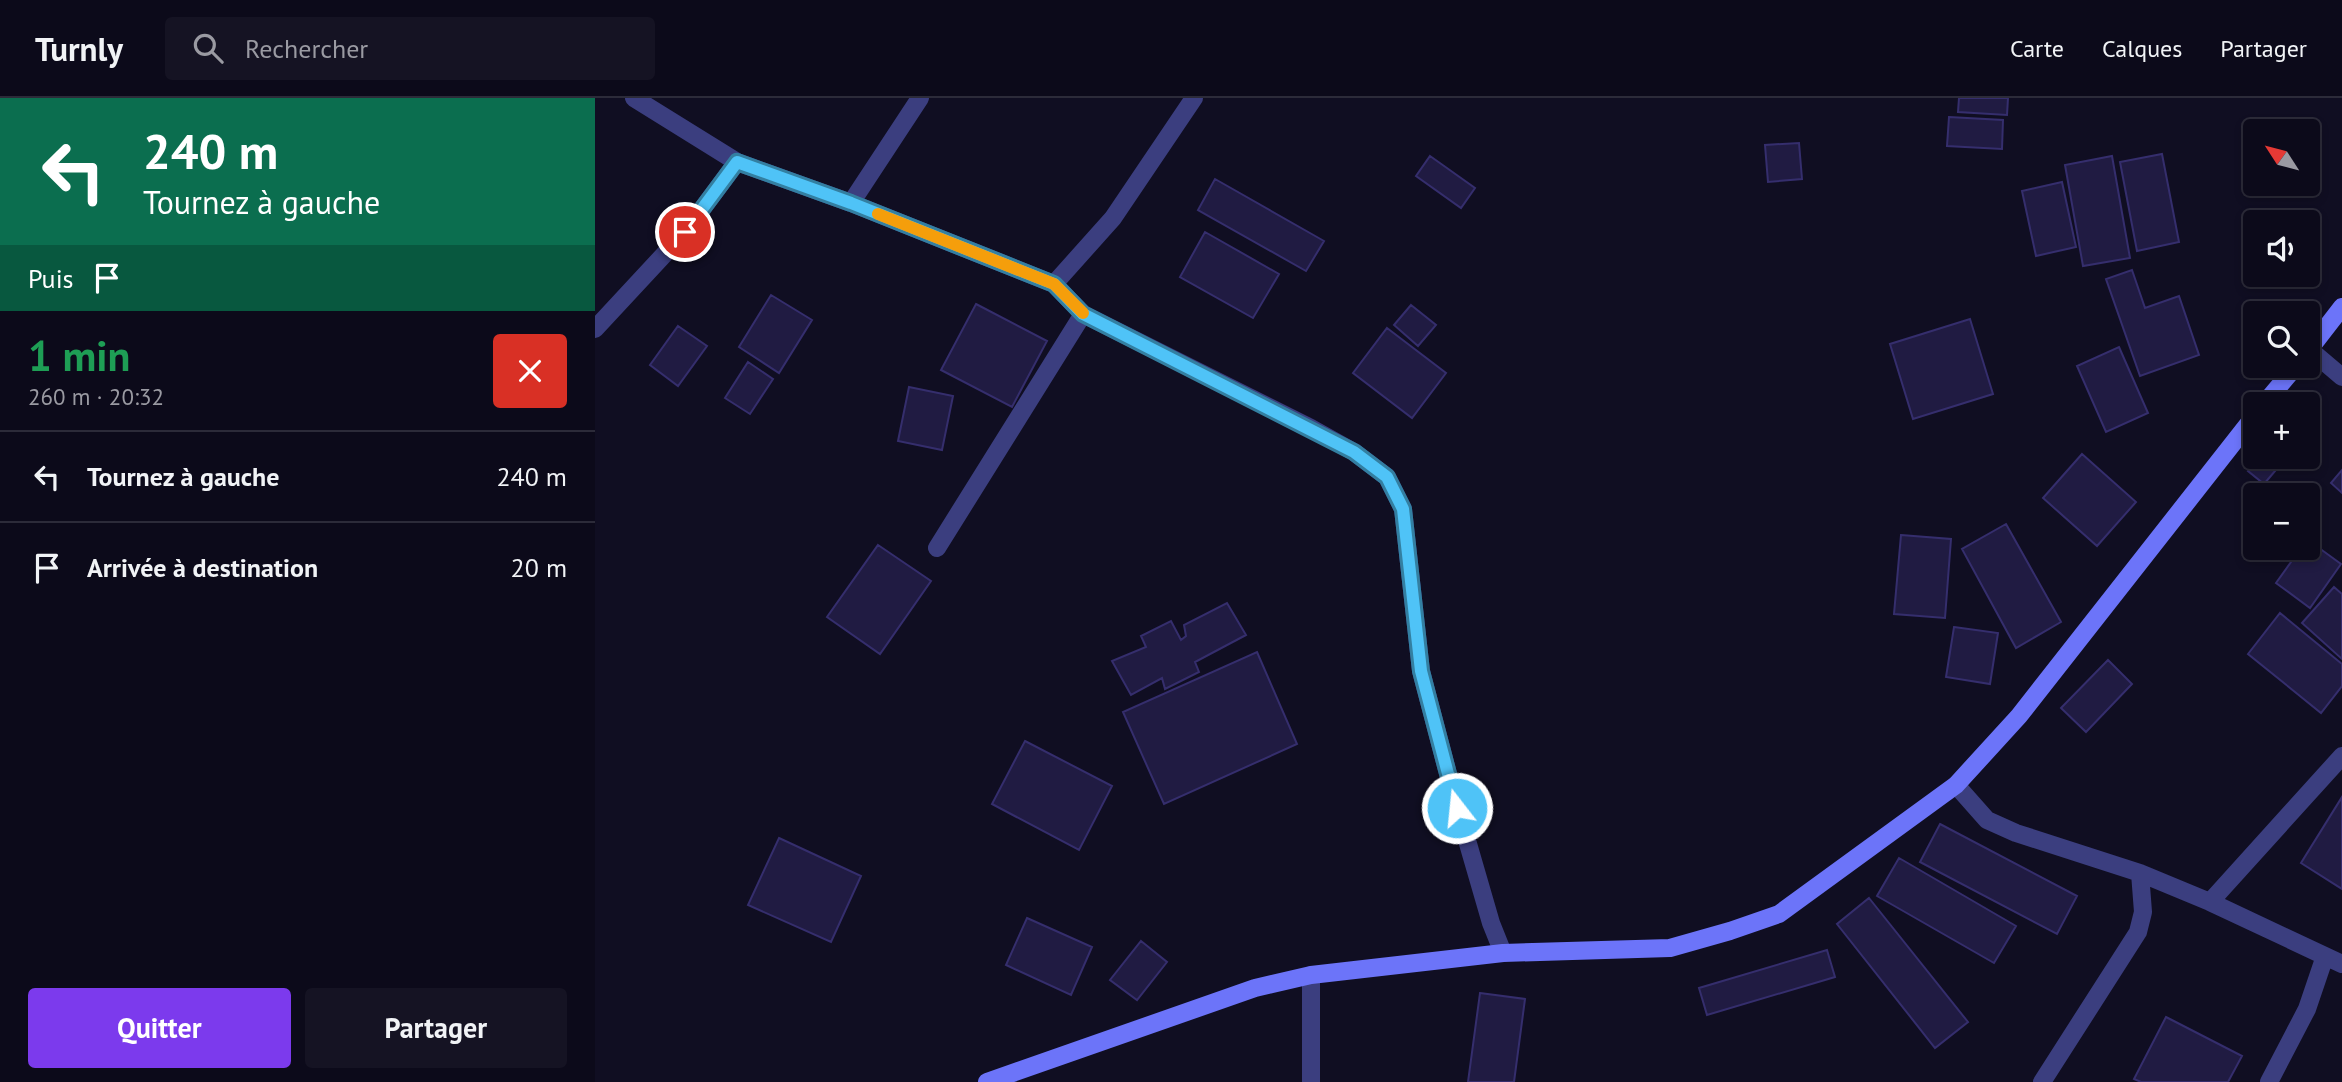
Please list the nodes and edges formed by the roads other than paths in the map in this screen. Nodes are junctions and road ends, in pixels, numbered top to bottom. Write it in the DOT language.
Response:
graph roads {
  1 [pos="634,98"];
  2 [pos="920,98"];
  3 [pos="1194,98"];
  4 [pos="737,162"];
  5 [pos="851,203"];
  6 [pos="1054,284"];
  7 [pos="2342,307"];
  8 [pos="1083,314"];
  9 [pos="595,329"];
  10 [pos="2320,336"];
  11 [pos="2320,359"];
  12 [pos="2342,377"];
  13 [pos="2285,378"];
  14 [pos="2273,392"];
  15 [pos="2243,431"];
  16 [pos="937,548"];
  17 [pos="2342,755"];
  18 [pos="1956,785"];
  19 [pos="2140,873"];
  20 [pos="2210,902"];
  21 [pos="1503,953"];
  22 [pos="2325,956"];
  23 [pos="2342,964"];
  24 [pos="1311,975"];
  25 [pos="987,1082"];
  26 [pos="1311,1082"];
  27 [pos="2042,1082"];
  28 [pos="2269,1082"];
  1 -- 4 [label="street"];
  2 -- 5 [label="street"];
  3 -- 6 [label="street"];
  4 -- 5 [label="street"];
  4 -- 9 [label="street"];
  5 -- 6 [label="street"];
  6 -- 8 [label="street"];
  7 -- 10 [label="street"];
  8 -- 16 [label="street"];
  8 -- 21 [label="street"];
  11 -- 12 [label="street"];
  13 -- 14 [label="street"];
  15 -- 18 [label="street"];
  17 -- 20 [label="street"];
  18 -- 19 [label="street"];
  18 -- 21 [label="street"];
  19 -- 20 [label="street"];
  19 -- 27 [label="street"];
  20 -- 22 [label="street"];
  21 -- 24 [label="street"];
  22 -- 23 [label="street"];
  22 -- 28 [label="street"];
  24 -- 25 [label="street"];
  24 -- 26 [label="street"];
}
